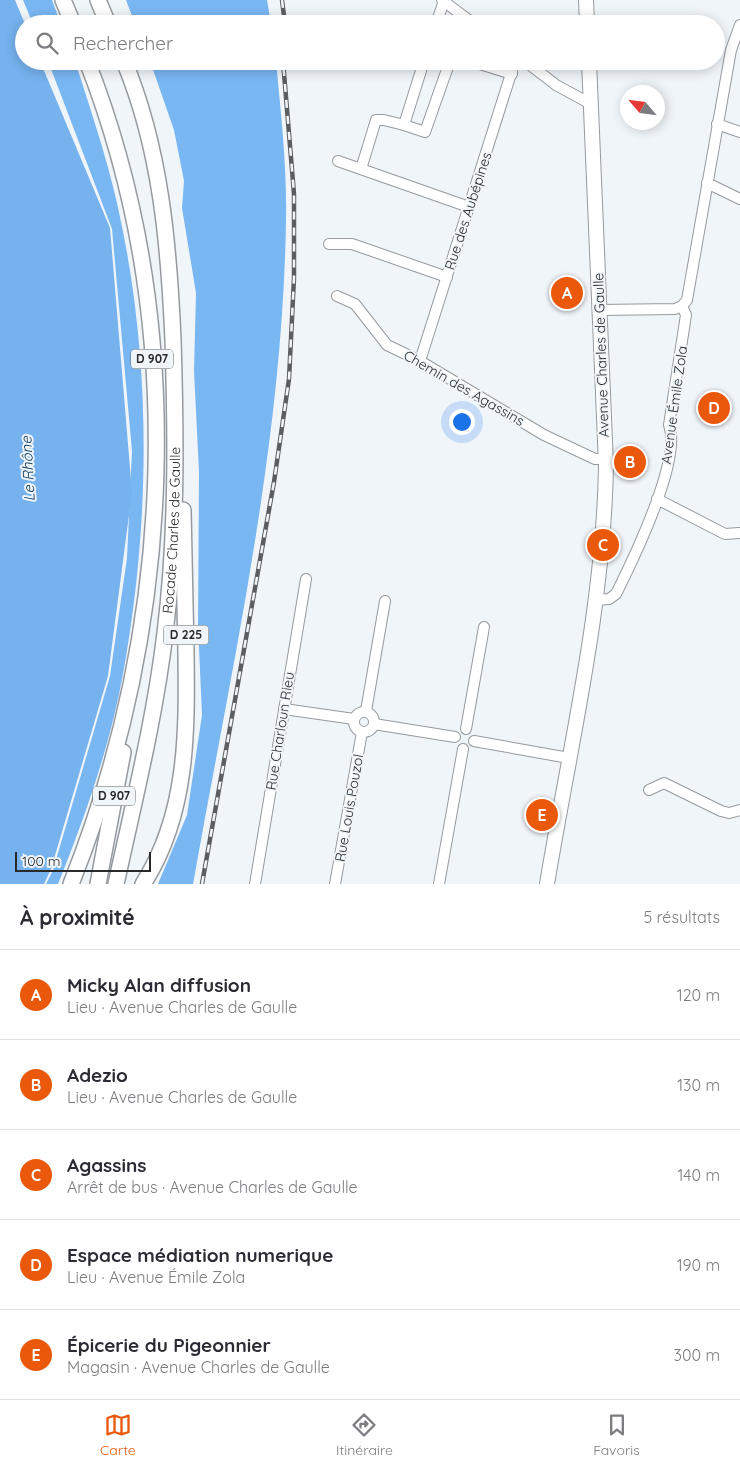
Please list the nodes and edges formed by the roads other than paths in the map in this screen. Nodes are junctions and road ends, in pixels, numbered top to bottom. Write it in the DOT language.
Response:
graph roads {
  1 [pos="63,0"];
  2 [pos="98,0"];
  3 [pos="586,0"];
  4 [pos="443,1"];
  5 [pos="69,15"];
  6 [pos="104,15"];
  7 [pos="439,15"];
  8 [pos="462,15"];
  9 [pos="587,15"];
  10 [pos="740,25"];
  11 [pos="90,70"];
  12 [pos="127,70"];
  13 [pos="421,70"];
  14 [pos="447,70"];
  15 [pos="499,70"];
  16 [pos="513,70"];
  17 [pos="537,70"];
  18 [pos="589,70"];
  19 [pos="512,74"];
  20 [pos="591,104"];
  21 [pos="717,124"];
  22 [pos="404,125"];
  23 [pos="740,132"];
  24 [pos="338,161"];
  25 [pos="361,169"];
  26 [pos="707,183"];
  27 [pos="740,199"];
  28 [pos="469,207"];
  29 [pos="328,244"];
  30 [pos="446,277"];
  31 [pos="337,296"];
  32 [pos="682,306"];
  33 [pos="599,310"];
  34 [pos="420,360"];
  35 [pos="174,381"];
  36 [pos="606,460"];
  37 [pos="657,499"];
  38 [pos="739,533"];
  39 [pos="306,578"];
  40 [pos="596,600"];
  41 [pos="385,601"];
  42 [pos="484,626"];
  43 [pos="136,664"];
  44 [pos="284,709"];
  45 [pos="366,711"];
  46 [pos="354,720"];
  47 [pos="374,724"];
  48 [pos="466,729"];
  49 [pos="362,732"];
  50 [pos="455,737"];
  51 [pos="474,741"];
  52 [pos="462,749"];
  53 [pos="569,758"];
  54 [pos="649,790"];
  55 [pos="740,810"];
  56 [pos="71,884"];
  57 [pos="98,884"];
  58 [pos="116,884"];
  59 [pos="143,884"];
  60 [pos="258,884"];
  61 [pos="335,884"];
  62 [pos="439,884"];
  63 [pos="547,884"];
  1 -- 5 [label="highway"];
  2 -- 6 [label="highway"];
  3 -- 9 [label="main road"];
  4 -- 7 [label="street"];
  4 -- 8 [label="street"];
  10 -- 21 [label="street, Avenue Émile Zola"];
  11 -- 43 [label="highway, D 907"];
  12 -- 35 [label="highway, D 907"];
  13 -- 22 [label="street"];
  14 -- 22 [label="street"];
  15 -- 19 [label="street"];
  16 -- 19 [label="street, Rue des Aubépines"];
  17 -- 20 [label="street"];
  18 -- 20 [label="main road, Avenue Charles de Gaulle"];
  19 -- 28 [label="street, Rue des Aubépines"];
  20 -- 33 [label="main road, Avenue Charles de Gaulle"];
  21 -- 23 [label="street"];
  21 -- 26 [label="street, Avenue Émile Zola"];
  22 -- 25 [label="street"];
  24 -- 25 [label="street"];
  25 -- 28 [label="street"];
  26 -- 27 [label="street"];
  26 -- 32 [label="street, Avenue Émile Zola"];
  28 -- 30 [label="street, Rue des Aubépines"];
  29 -- 30 [label="street"];
  30 -- 34 [label="street, Rue des Aubépines"];
  31 -- 34 [label="street, Chemin des Agassins"];
  32 -- 33 [label="street"];
  32 -- 37 [label="street, Avenue Émile Zola"];
  33 -- 36 [label="main road, Avenue Charles de Gaulle"];
  34 -- 36 [label="street, Chemin des Agassins"];
  35 -- 58 [label="highway, Rocade Charles de Gaulle / D 907"];
  35 -- 59 [label="highway, D 225"];
  36 -- 40 [label="main road, Avenue Charles de Gaulle"];
  37 -- 38 [label="street"];
  37 -- 40 [label="street, Avenue Émile Zola"];
  39 -- 44 [label="street, Rue Charloun Rieu"];
  40 -- 53 [label="main road, Avenue Charles de Gaulle"];
  41 -- 45 [label="street"];
  42 -- 48 [label="street"];
  43 -- 56 [label="highway"];
  43 -- 57 [label="highway, D 907"];
  44 -- 46 [label="street"];
  44 -- 60 [label="street, Rue Charloun Rieu"];
  45 -- 46 [label="street"];
  45 -- 47 [label="street"];
  46 -- 49 [label="street"];
  47 -- 49 [label="street"];
  47 -- 50 [label="street"];
  48 -- 50 [label="street"];
  48 -- 51 [label="street"];
  49 -- 61 [label="street, Rue Louis Pouzol"];
  50 -- 52 [label="street"];
  51 -- 52 [label="street"];
  51 -- 53 [label="street"];
  52 -- 62 [label="street"];
  53 -- 63 [label="main road, Avenue Charles de Gaulle"];
  54 -- 55 [label="street"];
}
